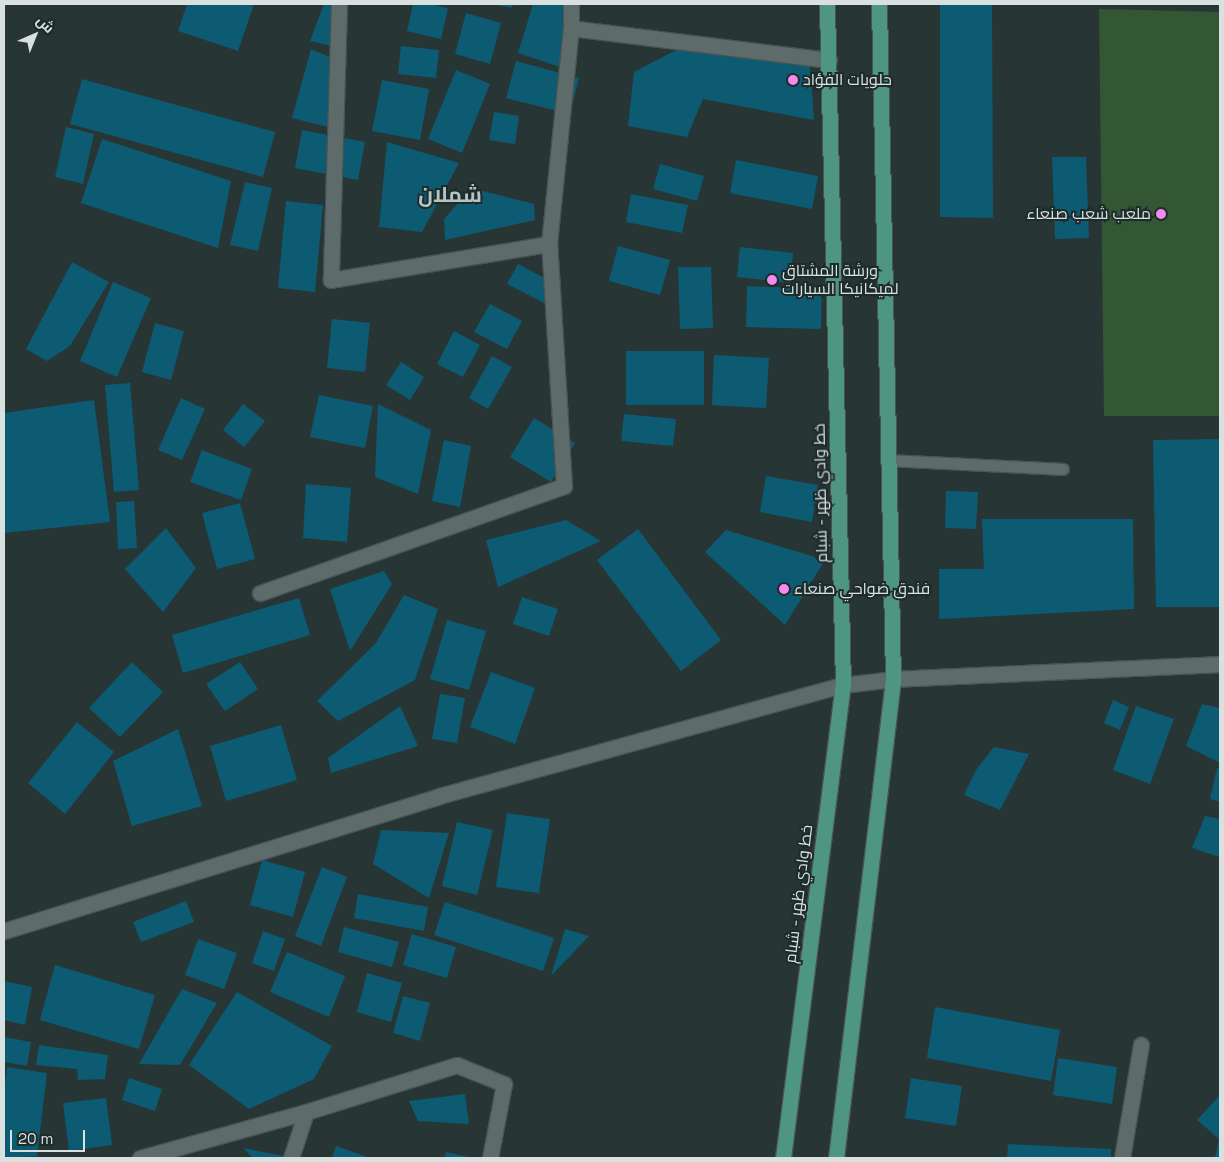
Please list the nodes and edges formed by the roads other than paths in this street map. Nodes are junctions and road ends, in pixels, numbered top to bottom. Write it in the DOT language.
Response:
graph roads {
  1 [pos="339,4"];
  2 [pos="571,4"];
  3 [pos="827,4"];
  4 [pos="879,4"];
  5 [pos="570,28"];
  6 [pos="828,60"];
  7 [pos="549,244"];
  8 [pos="888,460"];
  9 [pos="1063,469"];
  10 [pos="260,593"];
  11 [pos="1220,664"];
  12 [pos="893,679"];
  13 [pos="843,686"];
  14 [pos="5,926"];
  15 [pos="1141,1045"];
  16 [pos="306,1112"];
  17 [pos="140,1158"];
  18 [pos="291,1158"];
  19 [pos="490,1158"];
  20 [pos="783,1158"];
  21 [pos="836,1158"];
  22 [pos="1122,1158"];
  1 -- 7 [label="street"];
  2 -- 5 [label="street"];
  3 -- 6 [label="main road, خط وادي ظهر - شبام"];
  4 -- 8 [label="main road"];
  5 -- 6 [label="street"];
  5 -- 7 [label="street"];
  6 -- 13 [label="main road, خط وادي ظهر - شبام"];
  7 -- 10 [label="street"];
  8 -- 9 [label="lane"];
  8 -- 12 [label="main road"];
  11 -- 12 [label="street"];
  12 -- 13 [label="street"];
  12 -- 21 [label="main road"];
  13 -- 14 [label="street"];
  13 -- 20 [label="main road, خط وادي ظهر - شبام"];
  15 -- 22 [label="street"];
  16 -- 17 [label="street"];
  16 -- 18 [label="street"];
  16 -- 19 [label="street"];
}
